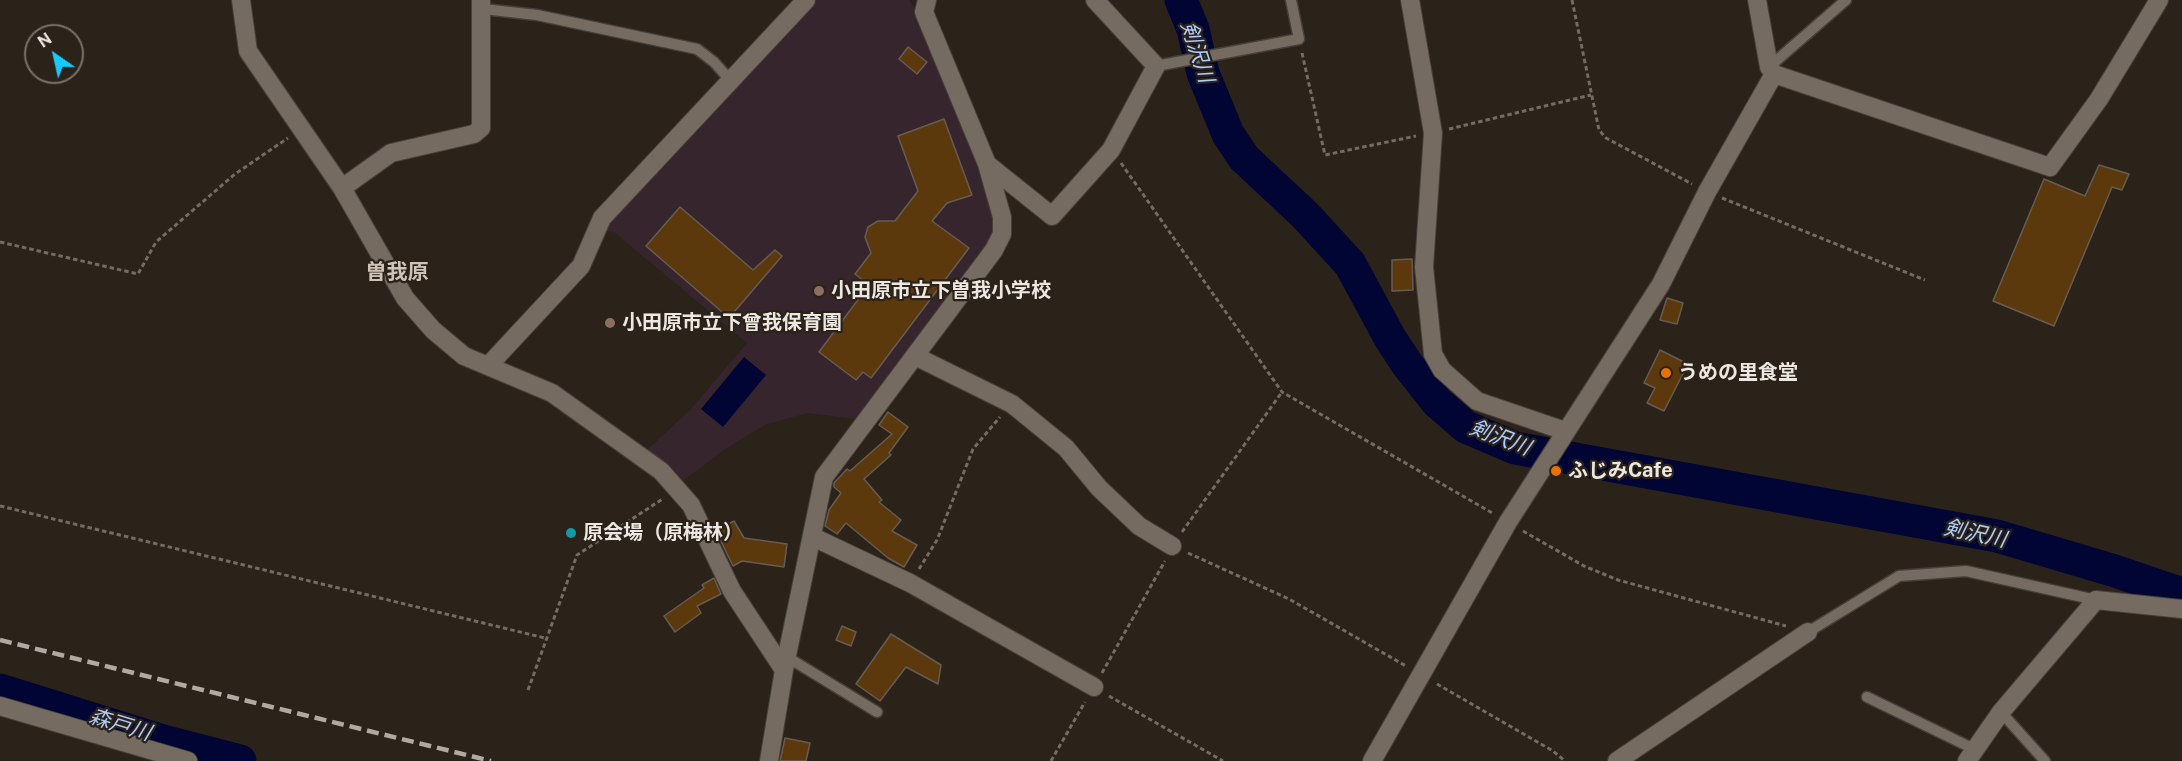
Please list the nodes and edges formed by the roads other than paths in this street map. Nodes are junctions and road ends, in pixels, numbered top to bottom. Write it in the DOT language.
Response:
graph roads {
  1 [pos="241,0"];
  2 [pos="806,0"];
  3 [pos="1095,0"];
  4 [pos="1291,0"];
  5 [pos="1410,0"];
  6 [pos="1756,0"];
  7 [pos="1846,0"];
  8 [pos="2159,0"];
  9 [pos="482,4"];
  10 [pos="922,4"];
  11 [pos="1156,66"];
  12 [pos="1772,71"];
  13 [pos="730,80"];
  14 [pos="987,164"];
  15 [pos="342,188"];
  16 [pos="915,356"];
  17 [pos="488,366"];
  18 [pos="1562,436"];
  19 [pos="813,537"];
  20 [pos="1173,546"];
  21 [pos="2096,600"];
  22 [pos="2182,609"];
  23 [pos="1808,632"];
  24 [pos="785,664"];
  25 [pos="1094,687"];
  26 [pos="1867,697"];
  27 [pos="0,706"];
  28 [pos="877,712"];
  29 [pos="2001,712"];
  30 [pos="1970,755"];
  31 [pos="152,756"];
  32 [pos="188,761"];
  33 [pos="769,761"];
  34 [pos="1372,761"];
  35 [pos="1617,761"];
  36 [pos="2045,761"];
  1 -- 15 [label="street"];
  2 -- 13 [label="street"];
  3 -- 11 [label="street"];
  4 -- 11 [label="lane"];
  5 -- 18 [label="street"];
  6 -- 12 [label="street"];
  7 -- 12 [label="lane"];
  8 -- 12 [label="street"];
  9 -- 13 [label="lane"];
  9 -- 15 [label="street"];
  10 -- 14 [label="street"];
  11 -- 14 [label="street"];
  12 -- 18 [label="street"];
  13 -- 17 [label="street"];
  14 -- 16 [label="street"];
  15 -- 17 [label="street"];
  16 -- 19 [label="street"];
  16 -- 20 [label="street"];
  17 -- 24 [label="street"];
  18 -- 34 [label="street"];
  19 -- 24 [label="street"];
  19 -- 25 [label="street"];
  21 -- 22 [label="street"];
  21 -- 23 [label="lane"];
  21 -- 29 [label="street"];
  23 -- 35 [label="street"];
  24 -- 28 [label="lane"];
  24 -- 33 [label="street"];
  26 -- 30 [label="lane"];
  27 -- 31 [label="street"];
  29 -- 30 [label="street"];
  29 -- 36 [label="lane"];
  31 -- 32 [label="street"];
}
